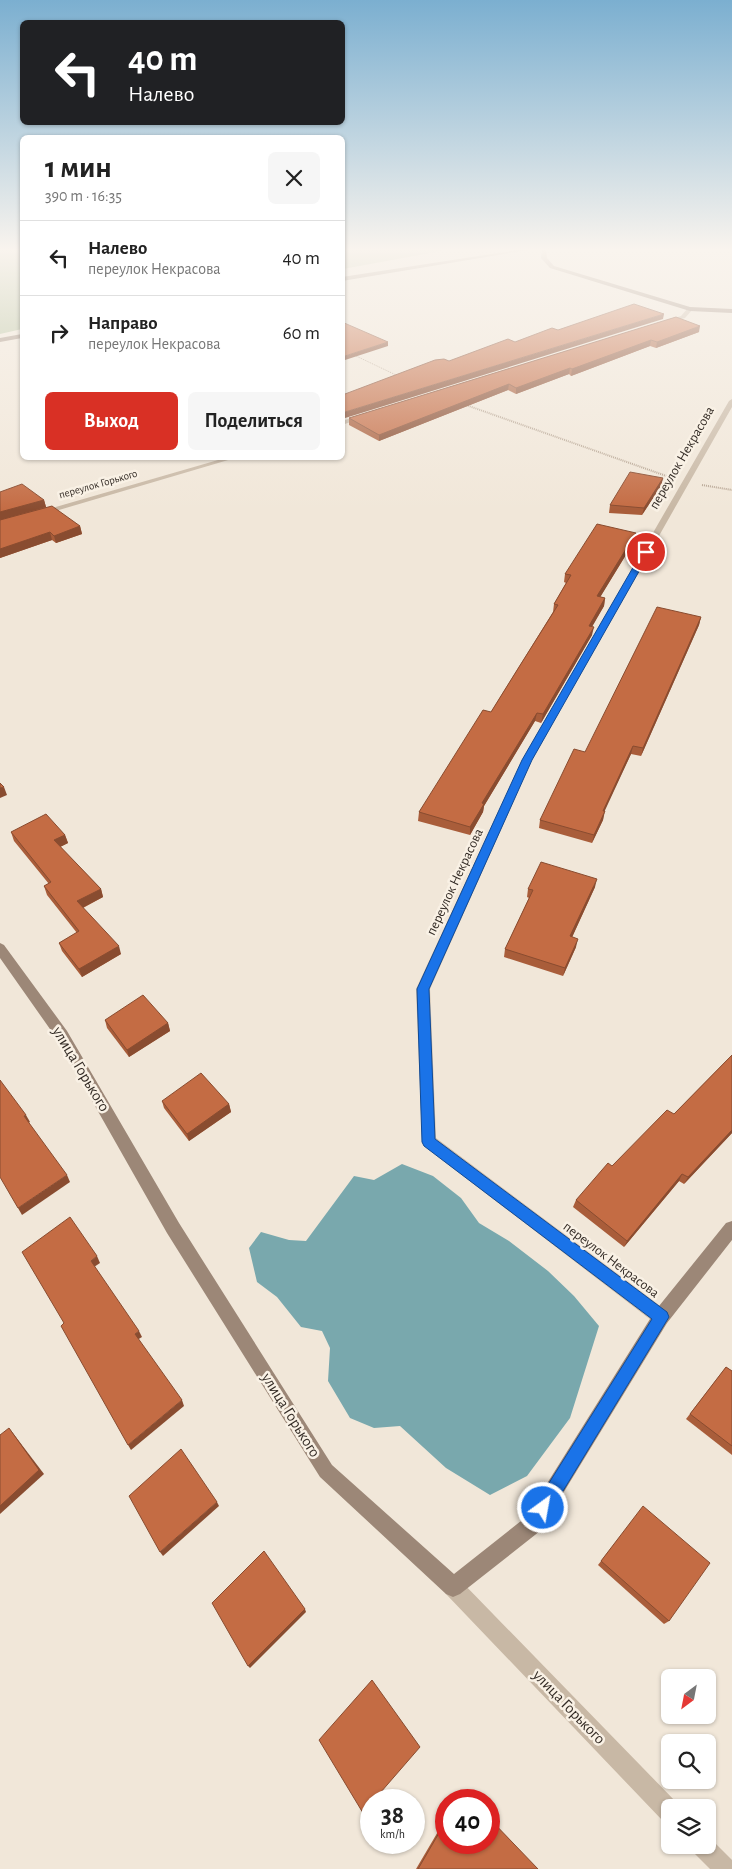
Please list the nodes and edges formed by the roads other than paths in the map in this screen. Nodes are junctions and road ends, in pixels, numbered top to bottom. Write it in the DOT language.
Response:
graph roads {
  1 [pos="20,336"];
  2 [pos="0,340"];
  3 [pos="732,400"];
  4 [pos="370,414"];
  5 [pos="345,422"];
  6 [pos="224,460"];
  7 [pos="27,517"];
  8 [pos="0,948"];
  9 [pos="732,1228"];
  10 [pos="662,1317"];
  11 [pos="453,1587"];
  12 [pos="661,1803"];
  13 [pos="711,1854"];
  14 [pos="725,1869"];
  1 -- 2 [label="street"];
  3 -- 10 [label="street, переулок Некрасова"];
  4 -- 5 [label="street"];
  6 -- 7 [label="street, переулок Горького"];
  8 -- 11 [label="street, улица Горького"];
  9 -- 10 [label="street"];
  10 -- 11 [label="street"];
  11 -- 12 [label="street, улица Горького"];
  13 -- 14 [label="street"];
}
